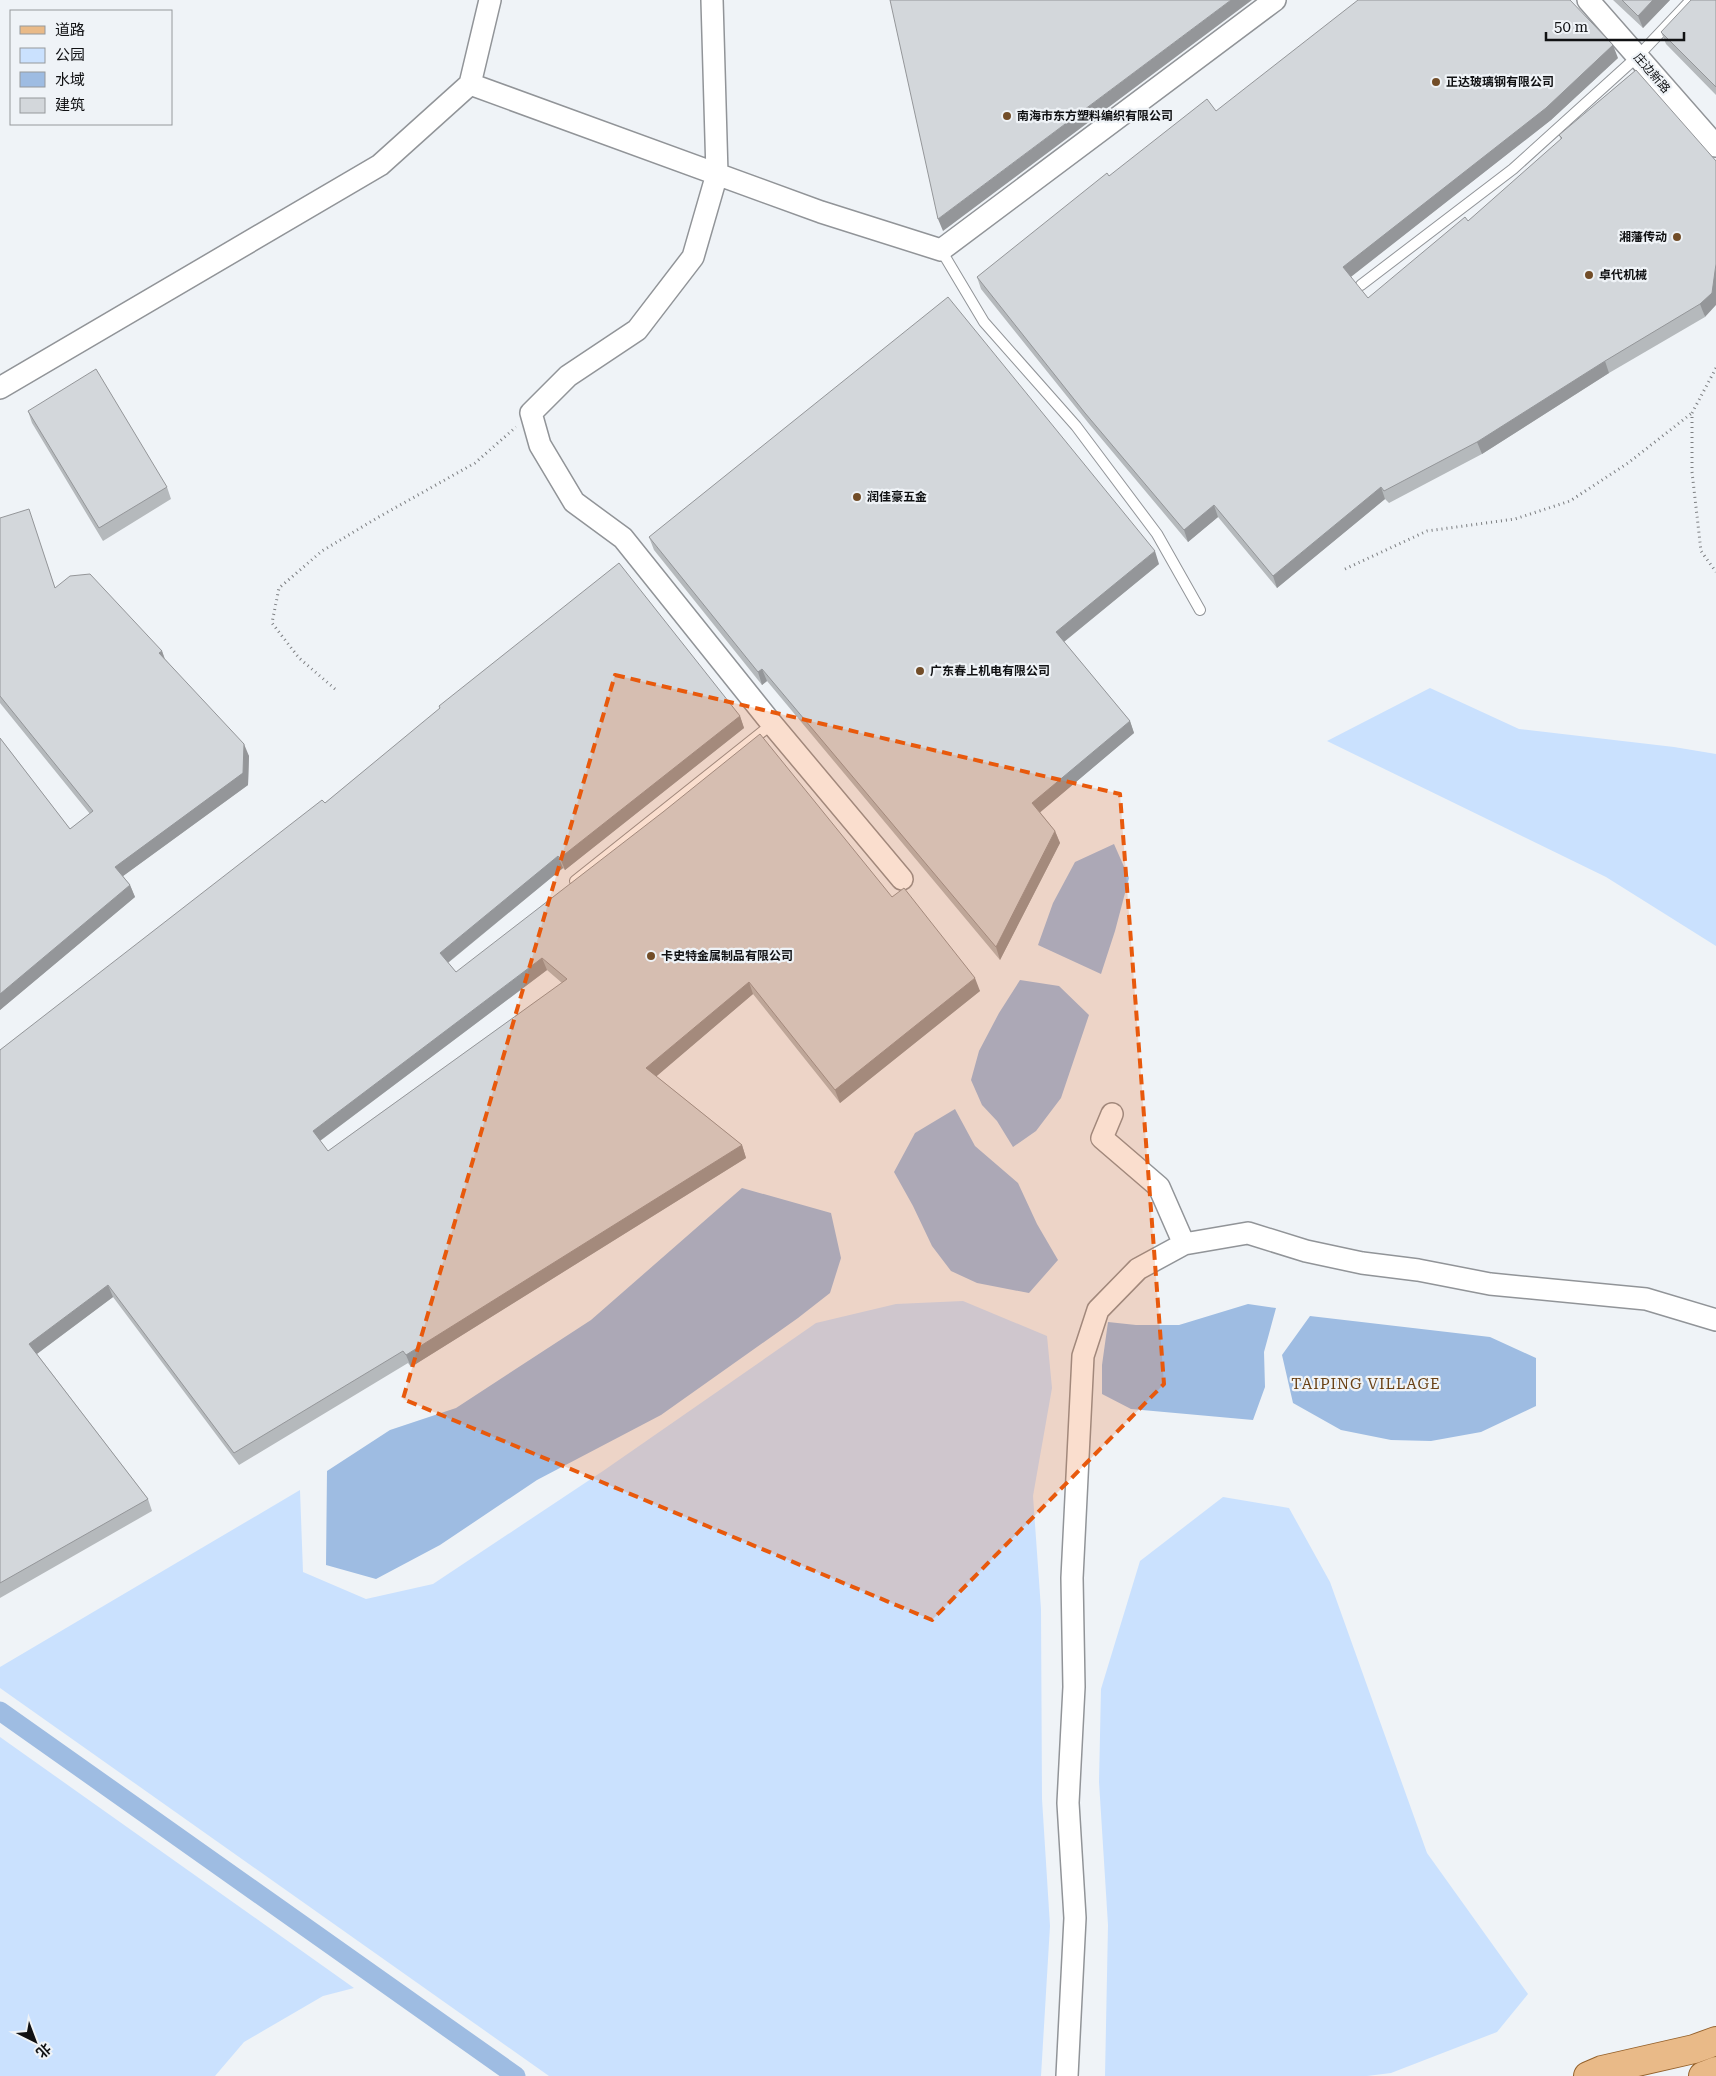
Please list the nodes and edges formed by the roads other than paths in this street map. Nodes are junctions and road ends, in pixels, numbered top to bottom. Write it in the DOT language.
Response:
graph roads {
  1 [pos="490,0"];
  2 [pos="712,0"];
  3 [pos="1275,0"];
  4 [pos="1588,0"];
  5 [pos="1691,0"];
  6 [pos="1638,56"];
  7 [pos="470,84"];
  8 [pos="1716,146"];
  9 [pos="716,174"];
  10 [pos="941,250"];
  11 [pos="1361,285"];
  12 [pos="0,388"];
  13 [pos="1200,610"];
  14 [pos="772,724"];
  15 [pos="902,879"];
  16 [pos="566,888"];
  17 [pos="1112,1114"];
  18 [pos="1184,1244"];
  19 [pos="1716,1320"];
  20 [pos="1716,2041"];
  21 [pos="1716,2071"];
  22 [pos="1067,2076"];
  23 [pos="1588,2076"];
  24 [pos="1703,2076"];
  1 -- 7 [label="street"];
  2 -- 9 [label="street"];
  3 -- 10 [label="street"];
  4 -- 6 [label="street, 庄边新路"];
  5 -- 6 [label="lane"];
  6 -- 8 [label="street, 庄边新路"];
  6 -- 11 [label="lane"];
  7 -- 9 [label="street"];
  7 -- 12 [label="street"];
  9 -- 10 [label="street"];
  9 -- 14 [label="street"];
  10 -- 13 [label="lane"];
  14 -- 15 [label="street"];
  14 -- 16 [label="lane"];
  17 -- 18 [label="street"];
  18 -- 19 [label="street"];
  18 -- 22 [label="street"];
  20 -- 23 [label="main road"];
  21 -- 24 [label="main road"];
}
